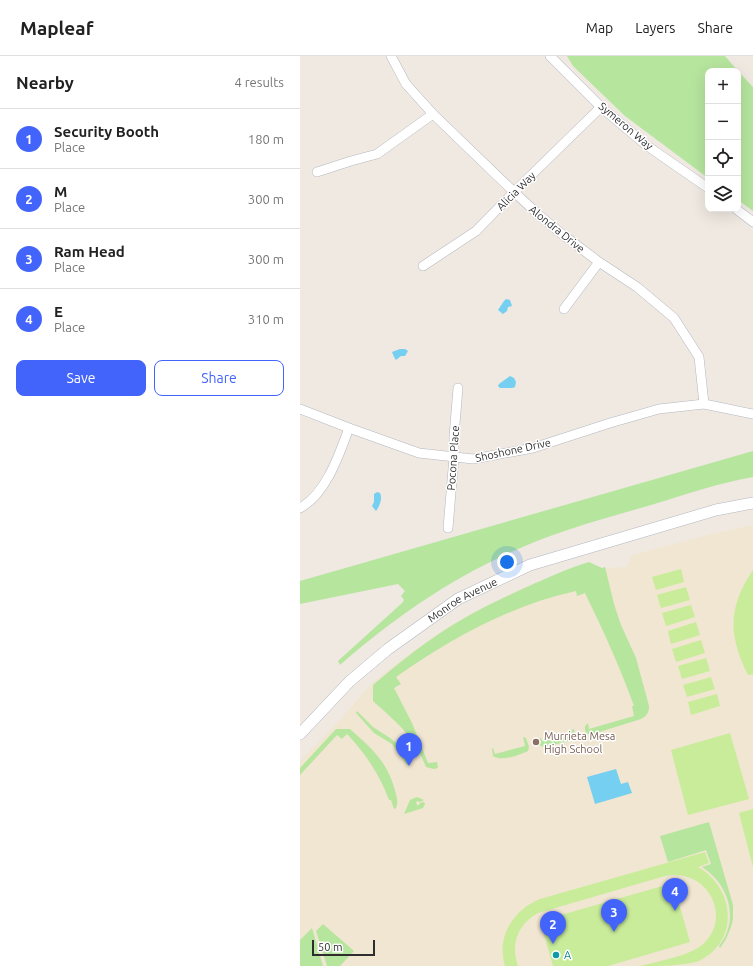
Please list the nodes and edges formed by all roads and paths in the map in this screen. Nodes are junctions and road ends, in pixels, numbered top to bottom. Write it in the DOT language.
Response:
graph roads {
  1 [pos="392,56"];
  2 [pos="550,56"];
  3 [pos="601,107"];
  4 [pos="433,114"];
  5 [pos="317,172"];
  6 [pos="705,186"];
  7 [pos="514,192"];
  8 [pos="740,212"];
  9 [pos="753,222"];
  10 [pos="599,262"];
  11 [pos="423,266"];
  12 [pos="564,309"];
  13 [pos="458,388"];
  14 [pos="704,404"];
  15 [pos="300,409"];
  16 [pos="753,414"];
  17 [pos="349,428"];
  18 [pos="454,457"];
  19 [pos="753,503"];
  20 [pos="300,508"];
  21 [pos="448,528"];
  22 [pos="300,734"];
  1 -- 4 [label="street, Alondra Drive"];
  2 -- 3 [label="street, Symeron Way"];
  3 -- 6 [label="street, Symeron Way"];
  3 -- 7 [label="street, Alicia Way"];
  4 -- 5 [label="street"];
  4 -- 7 [label="street, Alondra Drive"];
  7 -- 10 [label="street, Alondra Drive"];
  7 -- 11 [label="street, Alicia Way"];
  8 -- 9 [label="street"];
  10 -- 12 [label="street"];
  10 -- 14 [label="street, Alondra Drive"];
  13 -- 18 [label="street, Pocona Place"];
  14 -- 16 [label="street, Shoshone Drive"];
  14 -- 18 [label="street, Shoshone Drive"];
  15 -- 17 [label="street, Shoshone Drive"];
  17 -- 18 [label="street, Shoshone Drive"];
  17 -- 20 [label="street"];
  18 -- 21 [label="street, Pocona Place"];
  19 -- 22 [label="street, Monroe Avenue"];
}
